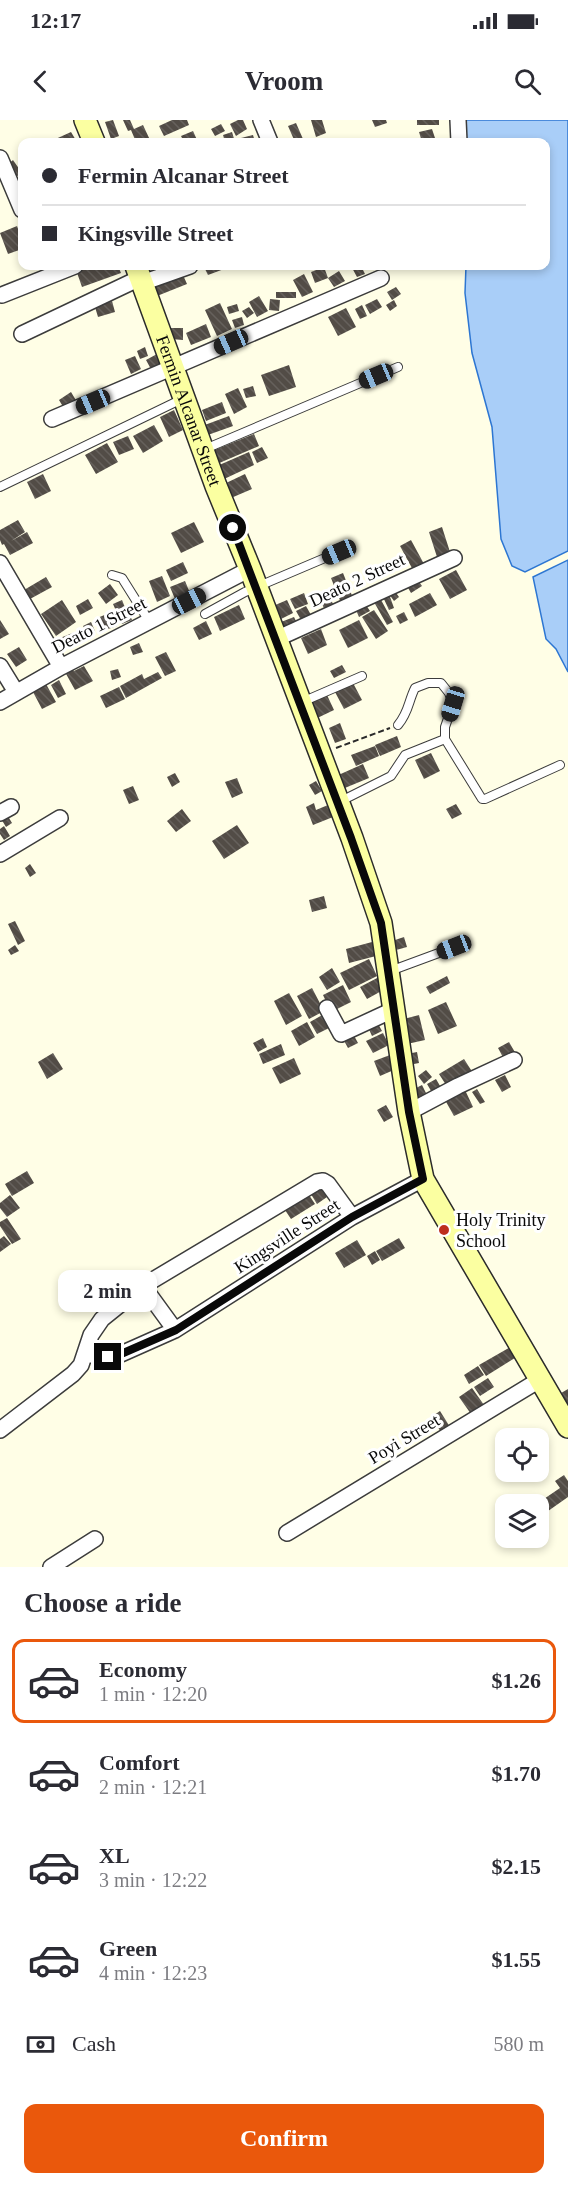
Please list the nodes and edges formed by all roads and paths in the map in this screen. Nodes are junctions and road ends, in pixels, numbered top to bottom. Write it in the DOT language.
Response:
graph roads {
  1 [pos="85,120"];
  2 [pos="261,120"];
  3 [pos="458,120"];
  4 [pos="92,138"];
  5 [pos="268,138"];
  6 [pos="459,138"];
  7 [pos="0,158"];
  8 [pos="18,201"];
  9 [pos="65,270"];
  10 [pos="167,270"];
  11 [pos="139,275"];
  12 [pos="381,278"];
  13 [pos="2,295"];
  14 [pos="22,334"];
  15 [pos="174,367"];
  16 [pos="398,367"];
  17 [pos="184,399"];
  18 [pos="52,419"];
  19 [pos="203,450"];
  20 [pos="0,487"];
  21 [pos="339,552"];
  22 [pos="454,558"];
  23 [pos="0,563"];
  24 [pos="112,575"];
  25 [pos="253,578"];
  26 [pos="205,614"];
  27 [pos="149,621"];
  28 [pos="276,639"];
  29 [pos="0,666"];
  30 [pos="61,667"];
  31 [pos="362,676"];
  32 [pos="16,692"];
  33 [pos="0,702"];
  34 [pos="300,703"];
  35 [pos="398,725"];
  36 [pos="446,739"];
  37 [pos="320,754"];
  38 [pos="560,765"];
  39 [pos="338,803"];
  40 [pos="60,818"];
  41 [pos="0,854"];
  42 [pos="454,947"];
  43 [pos="388,972"];
  44 [pos="327,1008"];
  45 [pos="395,1009"];
  46 [pos="514,1060"];
  47 [pos="409,1112"];
  48 [pos="423,1179"];
  49 [pos="352,1217"];
  50 [pos="143,1286"];
  51 [pos="176,1330"];
  52 [pos="85,1354"];
  53 [pos="541,1379"];
  54 [pos="568,1427"];
  55 [pos="0,1430"];
  56 [pos="287,1533"];
  57 [pos="95,1539"];
  58 [pos="51,1567"];
  1 -- 4 [label="main road"];
  2 -- 5 [label="street"];
  3 -- 6 [label="street"];
  7 -- 8 [label="street"];
  9 -- 13 [label="street"];
  10 -- 11 [label="street"];
  11 -- 14 [label="street"];
  11 -- 15 [label="main road, Fermin Alcanar Street"];
  12 -- 15 [label="street"];
  15 -- 17 [label="main road, Fermin Alcanar Street"];
  15 -- 18 [label="street"];
  16 -- 19 [label="lane"];
  17 -- 19 [label="main road, Fermin Alcanar Street"];
  17 -- 20 [label="lane"];
  19 -- 25 [label="main road, Fermin Alcanar Street"];
  21 -- 25 [label="lane"];
  22 -- 28 [label="street, Deato 2 Street"];
  23 -- 30 [label="street"];
  24 -- 27 [label="lane"];
  25 -- 26 [label="lane"];
  25 -- 27 [label="street, Deato 1 Street"];
  25 -- 28 [label="main road, Fermin Alcanar Street"];
  27 -- 30 [label="street, Deato 1 Street"];
  28 -- 34 [label="main road, Fermin Alcanar Street"];
  29 -- 32 [label="street"];
  30 -- 32 [label="street, Deato 1 Street"];
  31 -- 34 [label="lane"];
  32 -- 33 [label="street, Deato 1 Street"];
  34 -- 37 [label="main road, Fermin Alcanar Street"];
  35 -- 36 [label="lane"];
  35 -- 37 [label="path"];
  36 -- 38 [label="lane"];
  36 -- 39 [label="lane"];
  37 -- 39 [label="main road, Fermin Alcanar Street"];
  39 -- 43 [label="main road, Fermin Alcanar Street"];
  40 -- 41 [label="street"];
  42 -- 43 [label="lane"];
  43 -- 45 [label="main road, Fermin Alcanar Street"];
  44 -- 45 [label="street"];
  45 -- 47 [label="main road, Fermin Alcanar Street"];
  46 -- 47 [label="street"];
  47 -- 48 [label="main road, Fermin Alcanar Street"];
  48 -- 49 [label="street, Kingsville Street"];
  48 -- 53 [label="main road, Fermin Alcanar Street"];
  49 -- 50 [label="street"];
  49 -- 51 [label="street, Kingsville Street"];
  50 -- 51 [label="street"];
  50 -- 52 [label="street"];
  51 -- 52 [label="street, Kingsville Street"];
  52 -- 55 [label="street"];
  53 -- 54 [label="main road, Fermin Alcanar Street"];
  53 -- 56 [label="street, Poyi Street"];
  57 -- 58 [label="street"];
}
